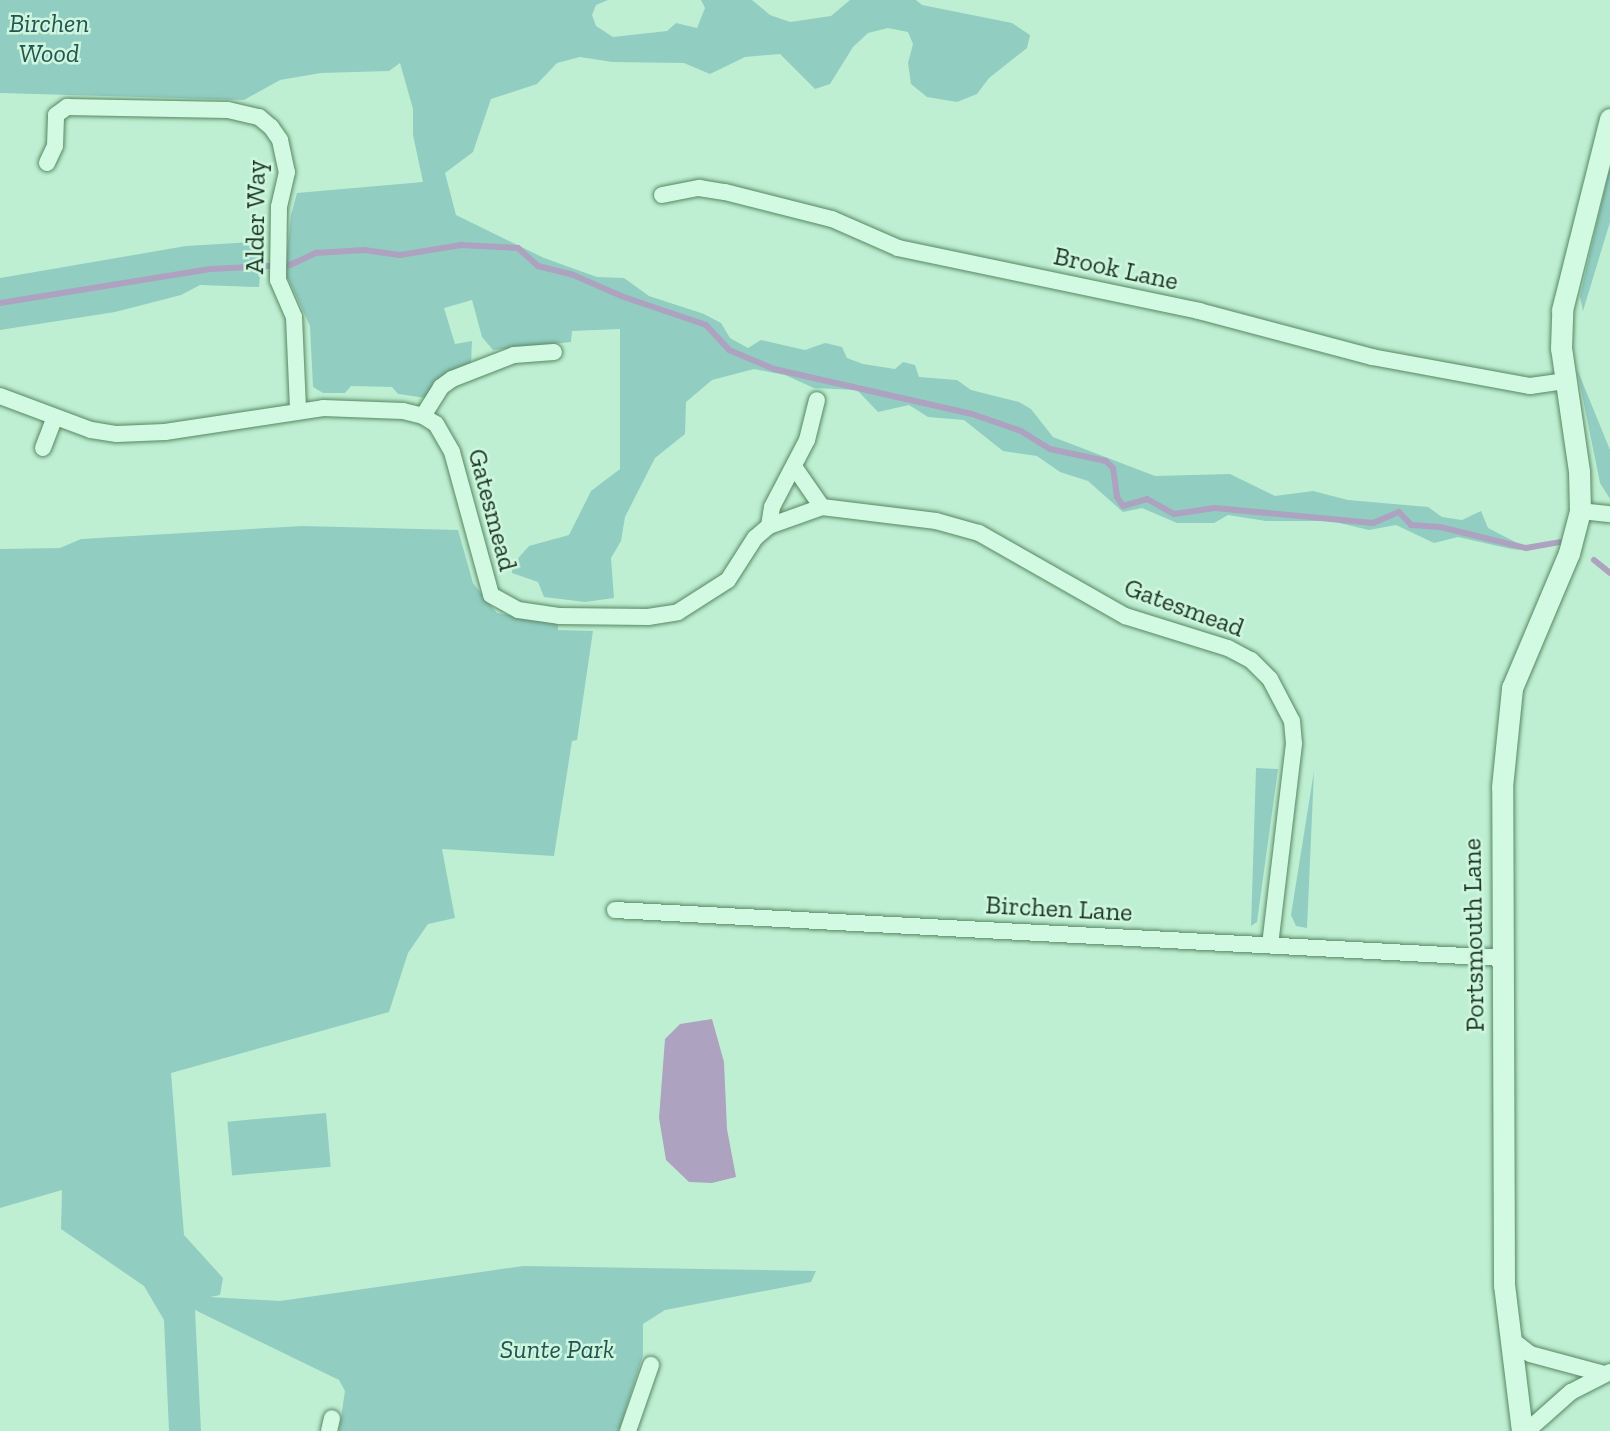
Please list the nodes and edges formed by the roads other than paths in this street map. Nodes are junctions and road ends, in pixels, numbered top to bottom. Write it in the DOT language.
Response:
graph roads {
  1 [pos="1610,120"];
  2 [pos="47,163"];
  3 [pos="662,195"];
  4 [pos="554,352"];
  5 [pos="1565,381"];
  6 [pos="0,396"];
  7 [pos="817,400"];
  8 [pos="298,410"];
  9 [pos="423,416"];
  10 [pos="55,417"];
  11 [pos="43,447"];
  12 [pos="795,468"];
  13 [pos="822,507"];
  14 [pos="1580,511"];
  15 [pos="1610,514"];
  16 [pos="769,526"];
  17 [pos="615,910"];
  18 [pos="1270,944"];
  19 [pos="1500,958"];
  20 [pos="1511,1339"];
  21 [pos="651,1365"];
  22 [pos="1607,1373"];
  23 [pos="628,1431"];
  24 [pos="1524,1431"];
  1 -- 5 [label="street, Portsmouth Lane"];
  2 -- 8 [label="street, Alder Way"];
  3 -- 5 [label="street, Brook Lane"];
  4 -- 9 [label="street"];
  5 -- 14 [label="street, Portsmouth Lane"];
  6 -- 10 [label="street"];
  7 -- 12 [label="street, Gatesmead"];
  8 -- 9 [label="street"];
  8 -- 10 [label="street"];
  9 -- 16 [label="street, Gatesmead"];
  10 -- 11 [label="street"];
  12 -- 13 [label="street"];
  12 -- 16 [label="street, Gatesmead"];
  13 -- 16 [label="street, Gatesmead"];
  13 -- 18 [label="street, Gatesmead"];
  14 -- 15 [label="street"];
  14 -- 19 [label="street, Portsmouth Lane"];
  17 -- 18 [label="street, Birchen Lane"];
  18 -- 19 [label="street, Birchen Lane"];
  19 -- 20 [label="street, Portsmouth Lane"];
  20 -- 22 [label="street"];
  20 -- 24 [label="street, Portsmouth Lane"];
  21 -- 23 [label="street"];
  22 -- 24 [label="street"];
}
